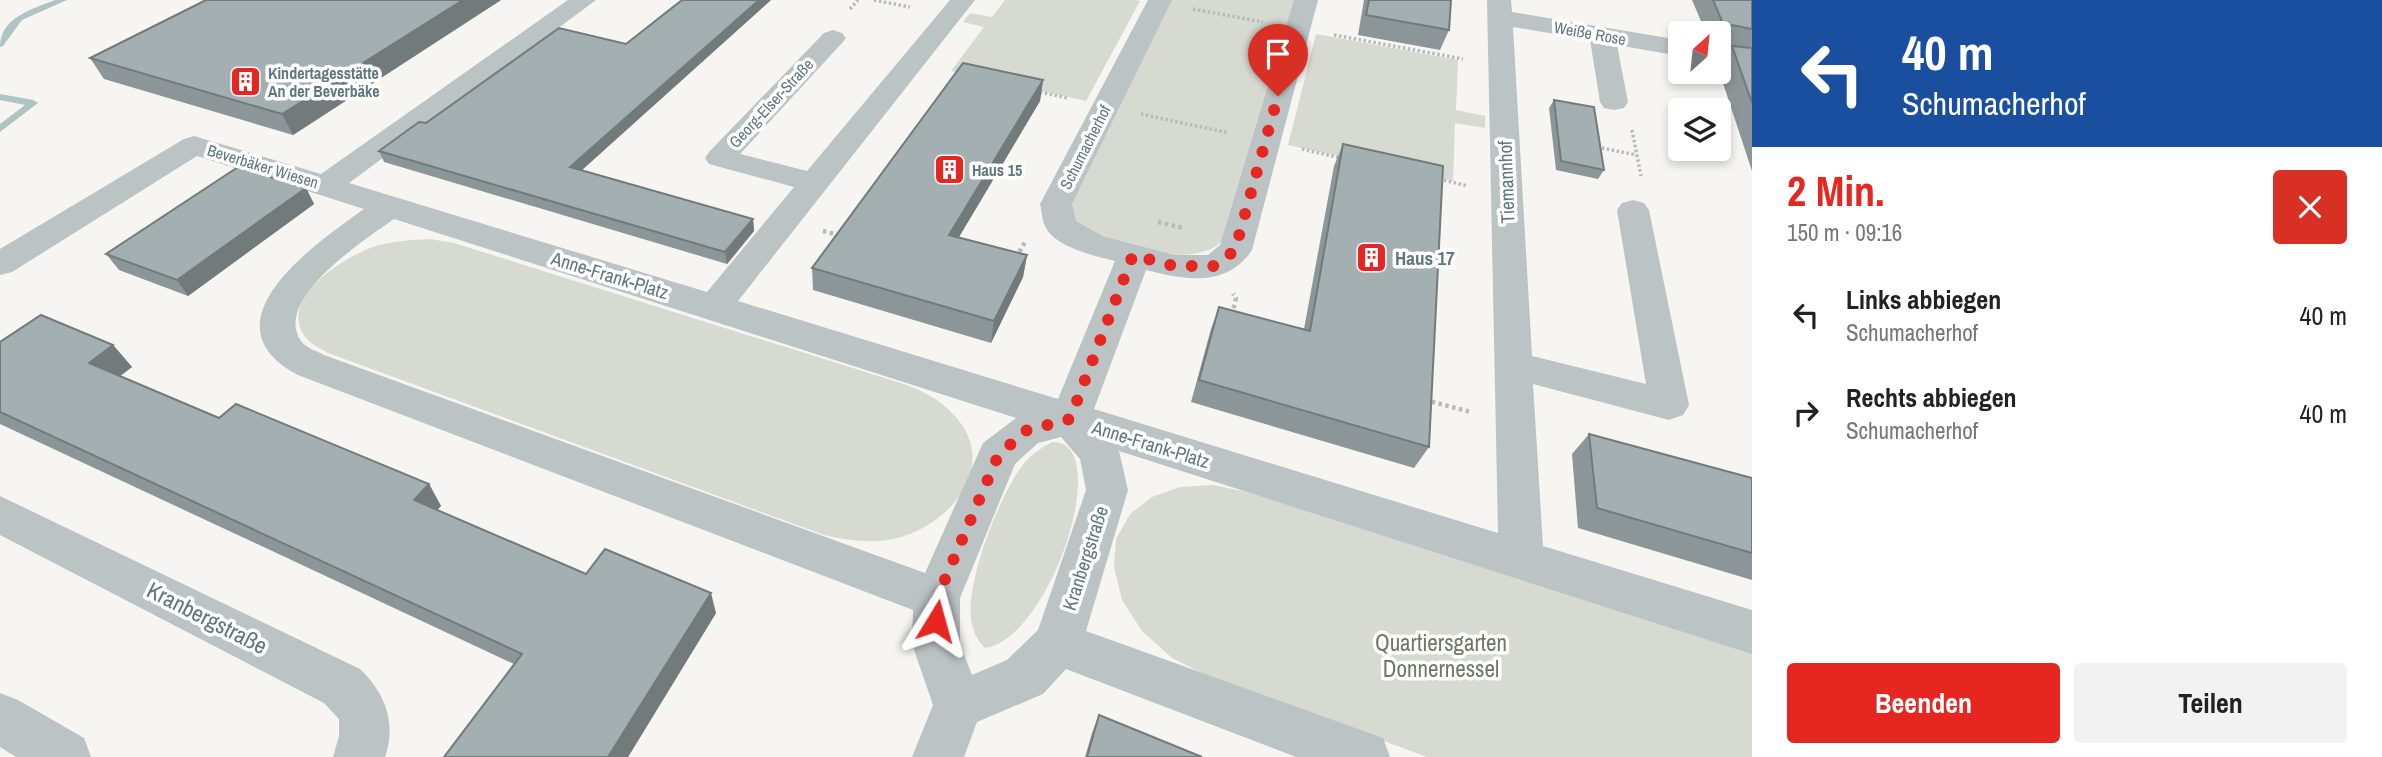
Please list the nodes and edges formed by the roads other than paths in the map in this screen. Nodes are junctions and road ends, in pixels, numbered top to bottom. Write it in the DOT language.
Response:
graph roads {
  1 [pos="584,0"];
  2 [pos="963,0"];
  3 [pos="1306,0"];
  4 [pos="1159,1"];
  5 [pos="1499,8"];
  6 [pos="1602,35"];
  7 [pos="833,38"];
  8 [pos="1668,46"];
  9 [pos="1731,57"];
  10 [pos="1752,61"];
  11 [pos="1614,102"];
  12 [pos="815,183"];
  13 [pos="324,186"];
  14 [pos="390,206"];
  15 [pos="1633,210"];
  16 [pos="1133,255"];
  17 [pos="0,264"];
  18 [pos="714,307"];
  19 [pos="1513,365"];
  20 [pos="1070,419"];
  21 [pos="0,514"];
  22 [pos="1521,560"];
  23 [pos="937,598"];
  24 [pos="1752,632"];
  25 [pos="1058,643"];
  26 [pos="958,705"];
  27 [pos="0,718"];
  28 [pos="65,757"];
  29 [pos="359,757"];
  30 [pos="938,757"];
  31 [pos="1364,757"];
  1 -- 13 [label="street, Beverbäker Wiesen"];
  2 -- 12 [label="street"];
  3 -- 16 [label="street"];
  4 -- 16 [label="street, Schumacherhof"];
  5 -- 6 [label="street, Weiße Rose"];
  5 -- 19 [label="street, Tiemannhof"];
  6 -- 8 [label="street, Weiße Rose"];
  6 -- 11 [label="street"];
  7 -- 12 [label="street, Georg-Elser-Straße"];
  9 -- 10 [label="street"];
  12 -- 18 [label="street"];
  13 -- 14 [label="street, Anne-Frank-Platz"];
  13 -- 17 [label="street, Beverbäker Wiesen"];
  14 -- 18 [label="street, Anne-Frank-Platz"];
  14 -- 23 [label="street"];
  15 -- 19 [label="street"];
  16 -- 20 [label="street"];
  18 -- 20 [label="street, Anne-Frank-Platz"];
  19 -- 22 [label="street, Tiemannhof"];
  20 -- 22 [label="street, Anne-Frank-Platz"];
  20 -- 23 [label="street"];
  20 -- 25 [label="street, Kranbergstraße"];
  21 -- 29 [label="street, Kranbergstraße"];
  22 -- 24 [label="street, Anne-Frank-Platz"];
  23 -- 26 [label="street"];
  25 -- 26 [label="street, Kranbergstraße"];
  25 -- 31 [label="street"];
  26 -- 30 [label="street"];
  27 -- 28 [label="street"];
}
